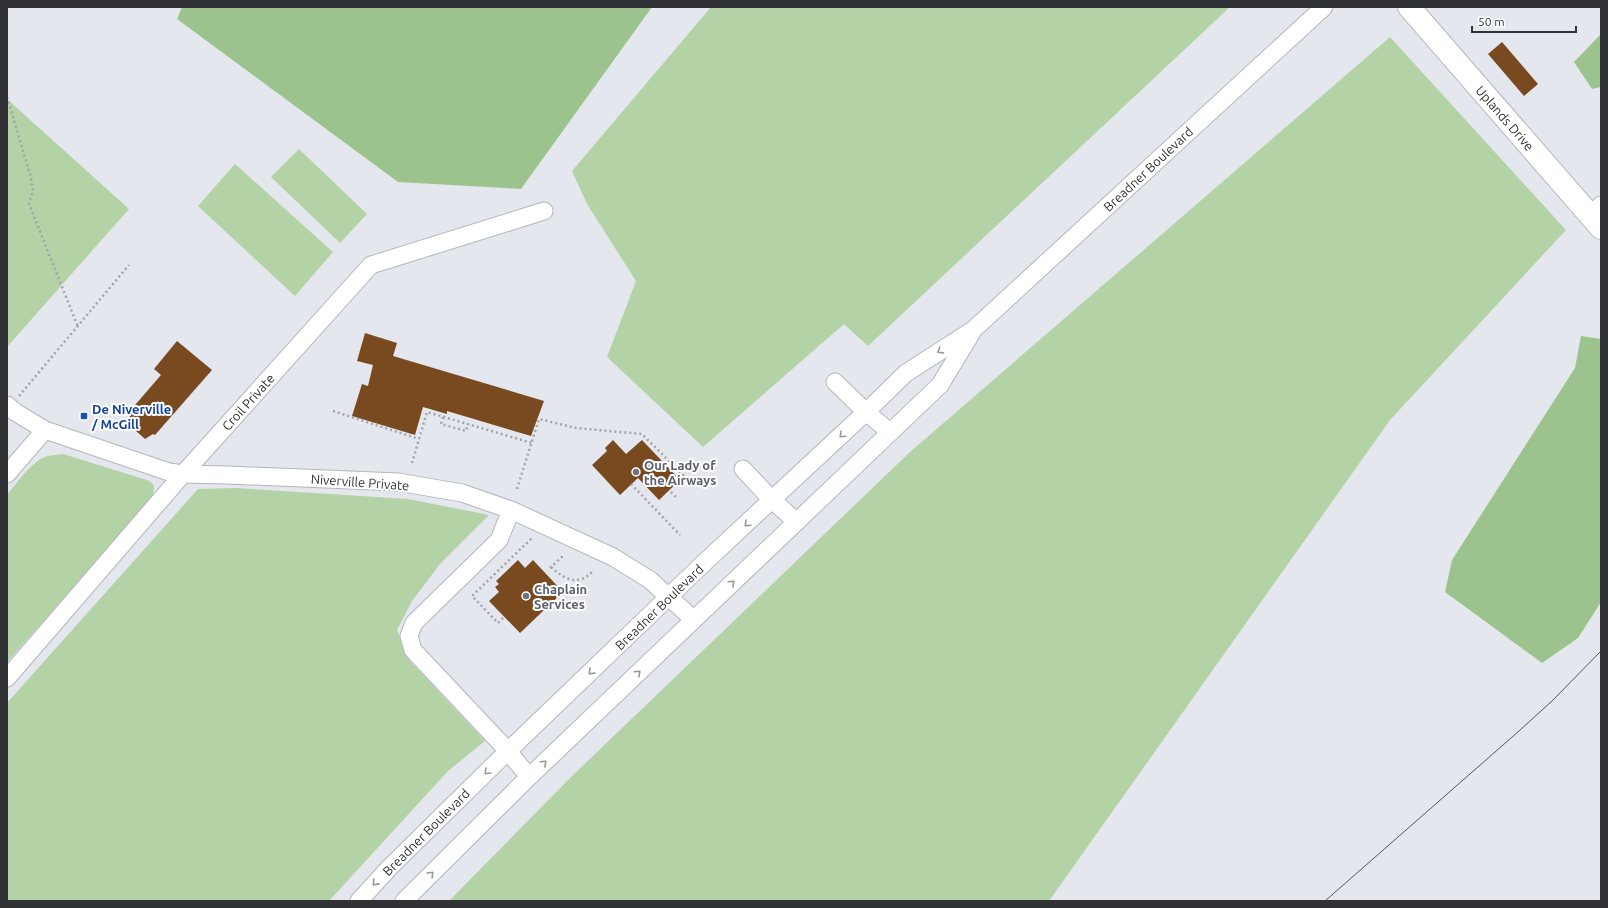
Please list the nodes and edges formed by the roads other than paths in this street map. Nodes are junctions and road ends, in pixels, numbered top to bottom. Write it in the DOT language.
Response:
graph roads {
  1 [pos="1324,7"];
  2 [pos="1409,7"];
  3 [pos="544,211"];
  4 [pos="1597,216"];
  5 [pos="973,330"];
  6 [pos="835,382"];
  7 [pos="13,401"];
  8 [pos="866,412"];
  9 [pos="45,430"];
  10 [pos="890,432"];
  11 [pos="743,469"];
  12 [pos="7,474"];
  13 [pos="183,474"];
  14 [pos="772,500"];
  15 [pos="511,510"];
  16 [pos="796,522"];
  17 [pos="670,597"];
  18 [pos="693,619"];
  19 [pos="7,678"];
  20 [pos="508,751"];
  21 [pos="529,777"];
  22 [pos="359,901"];
  23 [pos="404,901"];
  1 -- 5 [label="street, Breadner Boulevard"];
  2 -- 4 [label="main road, Uplands Drive"];
  3 -- 13 [label="street, Croil Private"];
  5 -- 8 [label="street, Breadner Boulevard, one-way"];
  5 -- 10 [label="street, Breadner Boulevard"];
  6 -- 8 [label="street"];
  7 -- 9 [label="street, Niverville Private"];
  8 -- 10 [label="street"];
  8 -- 14 [label="street, Breadner Boulevard, one-way"];
  9 -- 12 [label="street"];
  9 -- 13 [label="street, Niverville Private"];
  10 -- 16 [label="street, Breadner Boulevard"];
  11 -- 14 [label="street"];
  13 -- 15 [label="street, Niverville Private"];
  13 -- 19 [label="street, Croil Private"];
  14 -- 16 [label="street"];
  14 -- 17 [label="street, Breadner Boulevard, one-way"];
  15 -- 17 [label="street, Niverville Private"];
  15 -- 20 [label="street"];
  18 -- 16 [label="street, Breadner Boulevard, one-way"];
  17 -- 18 [label="street, Niverville Private"];
  17 -- 20 [label="street, Breadner Boulevard, one-way"];
  21 -- 18 [label="street, Breadner Boulevard, one-way"];
  20 -- 21 [label="street"];
  20 -- 22 [label="street, Breadner Boulevard, one-way"];
  23 -- 21 [label="street, Breadner Boulevard, one-way"];
}
